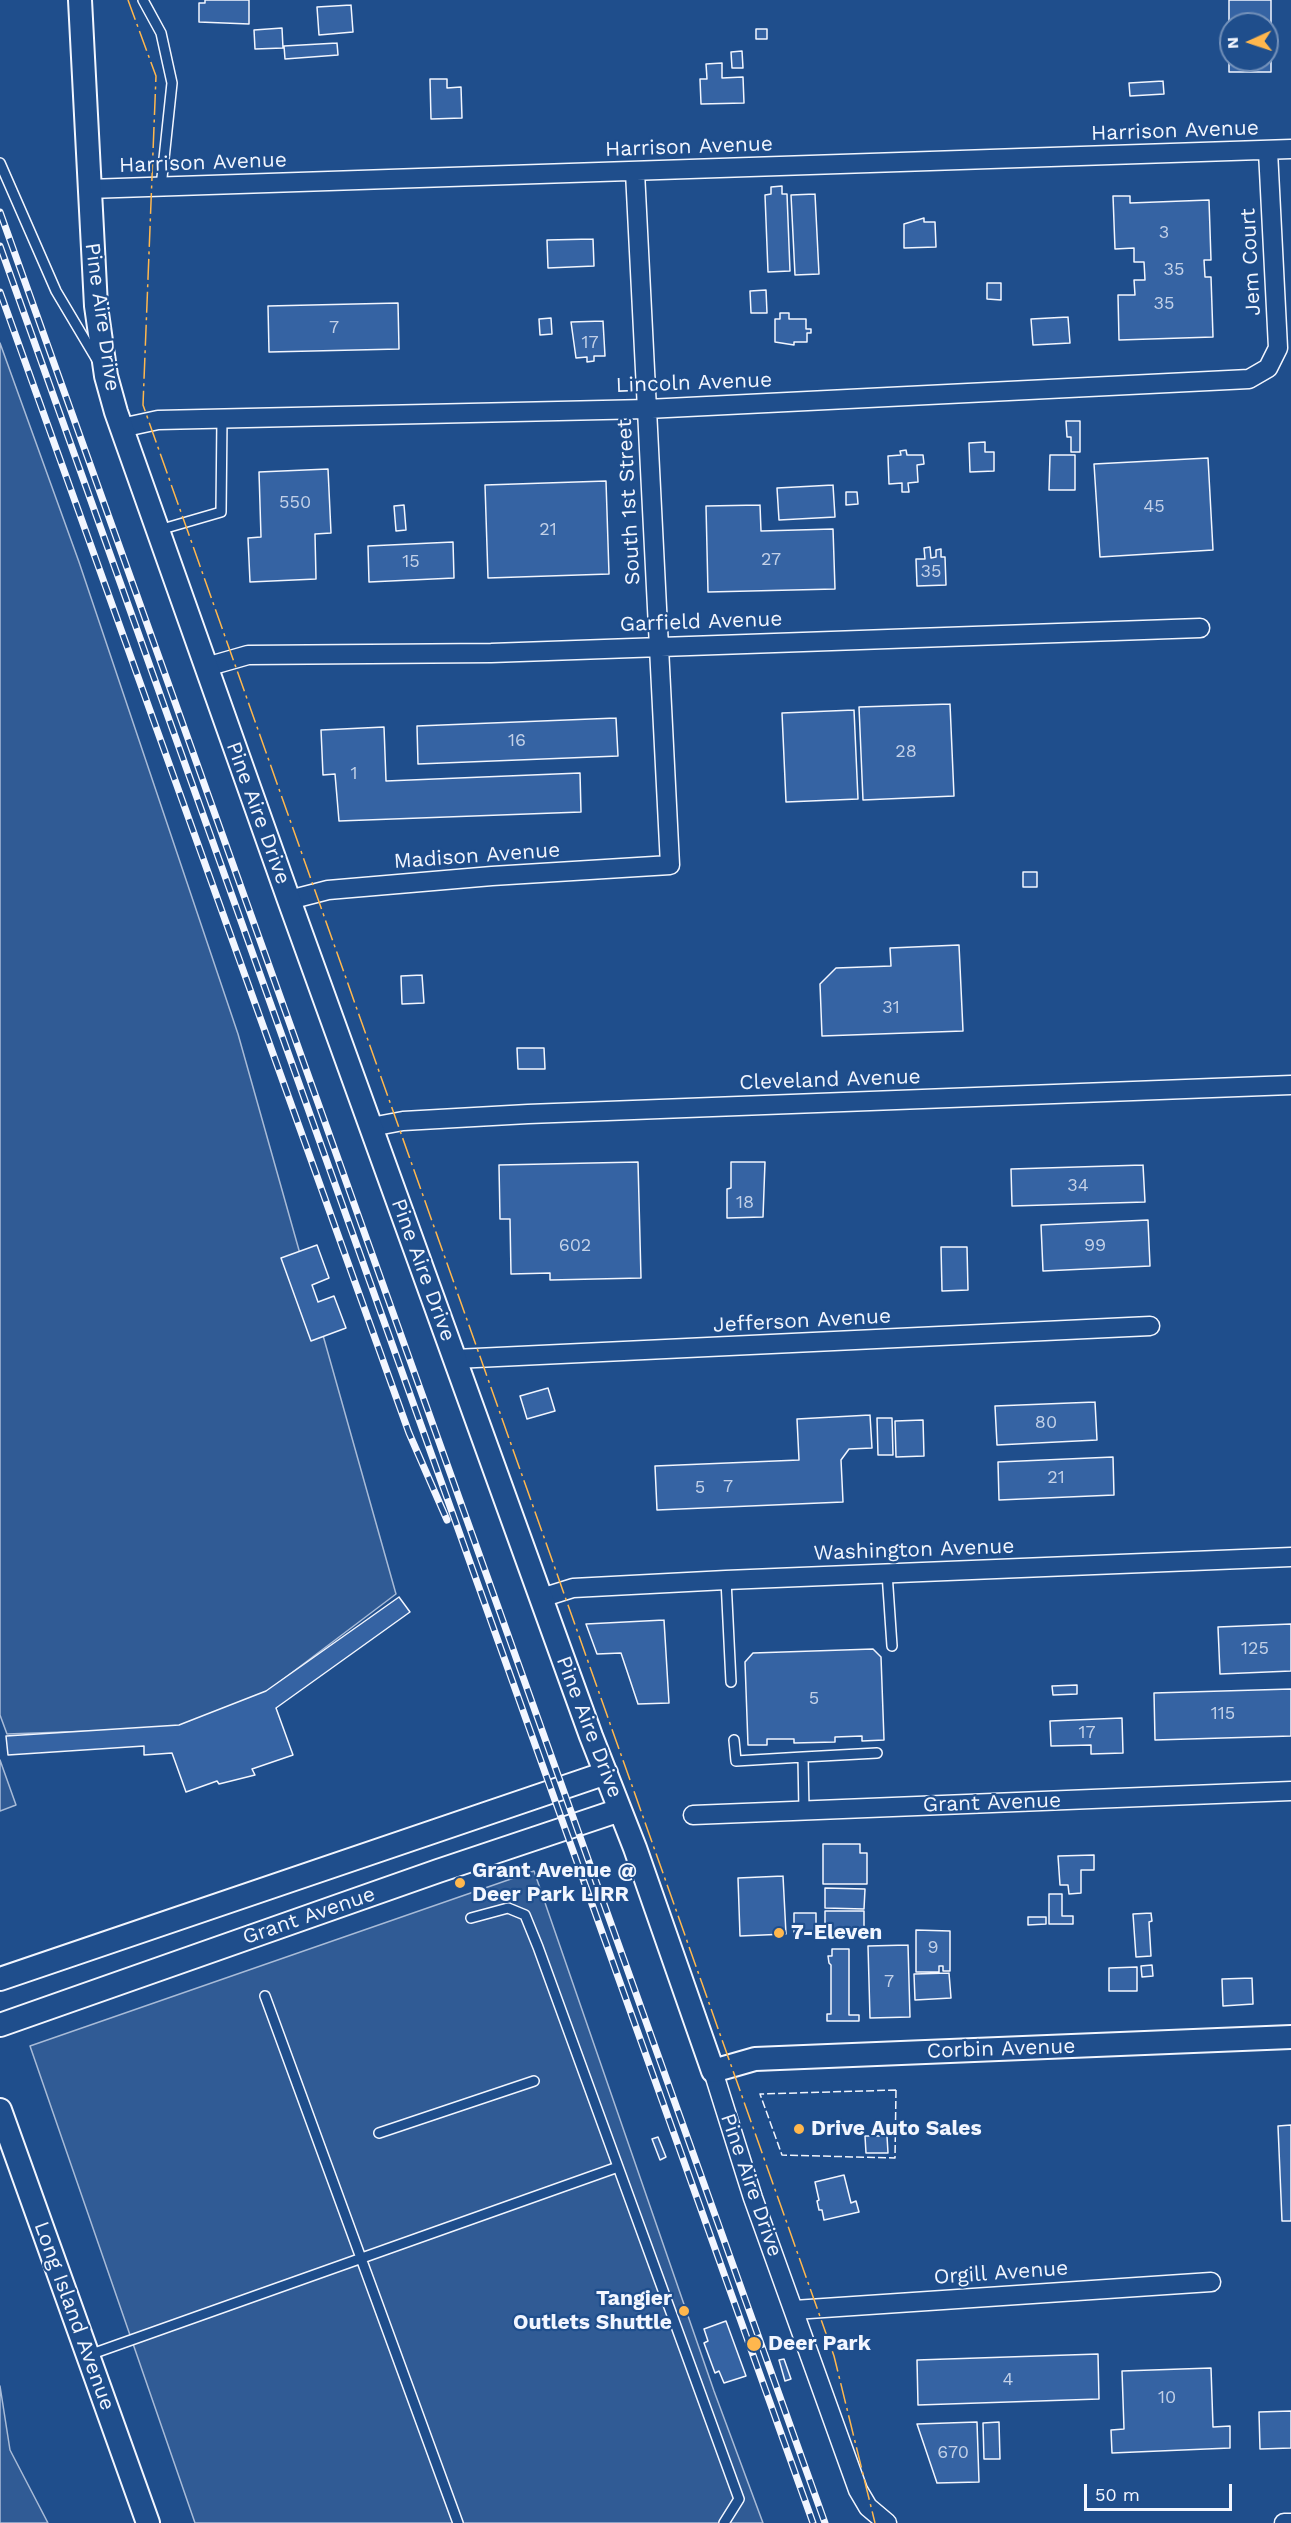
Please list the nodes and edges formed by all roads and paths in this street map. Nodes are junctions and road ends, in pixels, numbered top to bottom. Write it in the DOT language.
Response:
graph roads {
  1 [pos="80,0"];
  2 [pos="143,0"];
  3 [pos="1291,149"];
  4 [pos="1268,151"];
  5 [pos="0,163"];
  6 [pos="635,172"];
  7 [pos="160,187"];
  8 [pos="88,189"];
  9 [pos="1268,368"];
  10 [pos="106,376"];
  11 [pos="647,409"];
  12 [pos="222,418"];
  13 [pos="121,428"];
  14 [pos="157,530"];
  15 [pos="1200,628"];
  16 [pos="659,646"];
  17 [pos="206,667"];
  18 [pos="670,865"];
  19 [pos="289,900"];
  20 [pos="1291,1085"];
  21 [pos="371,1127"];
  22 [pos="1150,1326"];
  23 [pos="455,1359"];
  24 [pos="1291,1557"];
  25 [pos="887,1573"];
  26 [pos="726,1580"];
  27 [pos="541,1598"];
  28 [pos="892,1646"];
  29 [pos="731,1682"];
  30 [pos="734,1740"];
  31 [pos="877,1753"];
  32 [pos="803,1757"];
  33 [pos="606,1773"];
  34 [pos="1291,1791"];
  35 [pos="620,1810"];
  36 [pos="804,1810"];
  37 [pos="693,1815"];
  38 [pos="471,1918"];
  39 [pos="0,1979"];
  40 [pos="265,1996"];
  41 [pos="0,2025"];
  42 [pos="1291,2037"];
  43 [pos="713,2071"];
  44 [pos="534,2080"];
  45 [pos="0,2110"];
  46 [pos="379,2133"];
  47 [pos="618,2167"];
  48 [pos="359,2260"];
  49 [pos="1211,2282"];
  50 [pos="794,2310"];
  51 [pos="88,2355"];
  52 [pos="881,2519"];
  53 [pos="148,2523"];
  54 [pos="458,2523"];
  55 [pos="724,2523"];
  56 [pos="1284,2523"];
  57 [pos="1291,2523"];
  1 -- 8 [label="street, Pine Aire Drive"];
  2 -- 7 [label="lane"];
  3 -- 4 [label="street, Harrison Avenue"];
  4 -- 6 [label="street, Harrison Avenue"];
  4 -- 9 [label="street, Jem Court"];
  5 -- 10 [label="lane"];
  6 -- 7 [label="street, Harrison Avenue"];
  6 -- 11 [label="street, South 1st Street"];
  7 -- 8 [label="street, Harrison Avenue"];
  8 -- 10 [label="street, Pine Aire Drive"];
  9 -- 11 [label="street, Lincoln Avenue"];
  10 -- 13 [label="street, Pine Aire Drive"];
  11 -- 12 [label="street, Lincoln Avenue"];
  11 -- 16 [label="street, South 1st Street"];
  12 -- 13 [label="street, Lincoln Avenue"];
  12 -- 14 [label="lane"];
  13 -- 14 [label="street, Pine Aire Drive"];
  14 -- 17 [label="street, Pine Aire Drive"];
  15 -- 16 [label="street, Garfield Avenue"];
  16 -- 17 [label="street, Garfield Avenue"];
  16 -- 18 [label="street, South 1st Street"];
  17 -- 19 [label="street, Pine Aire Drive"];
  18 -- 19 [label="street, Madison Avenue"];
  19 -- 21 [label="street, Pine Aire Drive"];
  20 -- 21 [label="street, Cleveland Avenue"];
  21 -- 23 [label="street, Pine Aire Drive"];
  22 -- 23 [label="street, Jefferson Avenue"];
  23 -- 27 [label="street, Pine Aire Drive"];
  24 -- 25 [label="street, Washington Avenue"];
  25 -- 26 [label="street, Washington Avenue"];
  25 -- 28 [label="lane"];
  26 -- 27 [label="street, Washington Avenue"];
  26 -- 29 [label="lane"];
  27 -- 33 [label="street, Pine Aire Drive"];
  30 -- 32 [label="lane"];
  31 -- 32 [label="lane"];
  32 -- 36 [label="lane"];
  33 -- 35 [label="street, Pine Aire Drive"];
  33 -- 39 [label="street, Grant Avenue"];
  34 -- 36 [label="street, Grant Avenue"];
  35 -- 41 [label="street, Grant Avenue"];
  35 -- 43 [label="street, Pine Aire Drive"];
  36 -- 37 [label="street, Grant Avenue"];
  38 -- 47 [label="lane"];
  40 -- 48 [label="lane"];
  42 -- 43 [label="street, Corbin Avenue"];
  43 -- 50 [label="street, Pine Aire Drive"];
  44 -- 46 [label="lane"];
  45 -- 51 [label="street, Long Island Avenue"];
  47 -- 48 [label="lane"];
  47 -- 55 [label="lane"];
  48 -- 51 [label="lane"];
  48 -- 54 [label="lane"];
  49 -- 50 [label="street, Orgill Avenue"];
  50 -- 52 [label="street, Pine Aire Drive"];
  51 -- 53 [label="street, Long Island Avenue"];
  56 -- 57 [label="street"];
}
